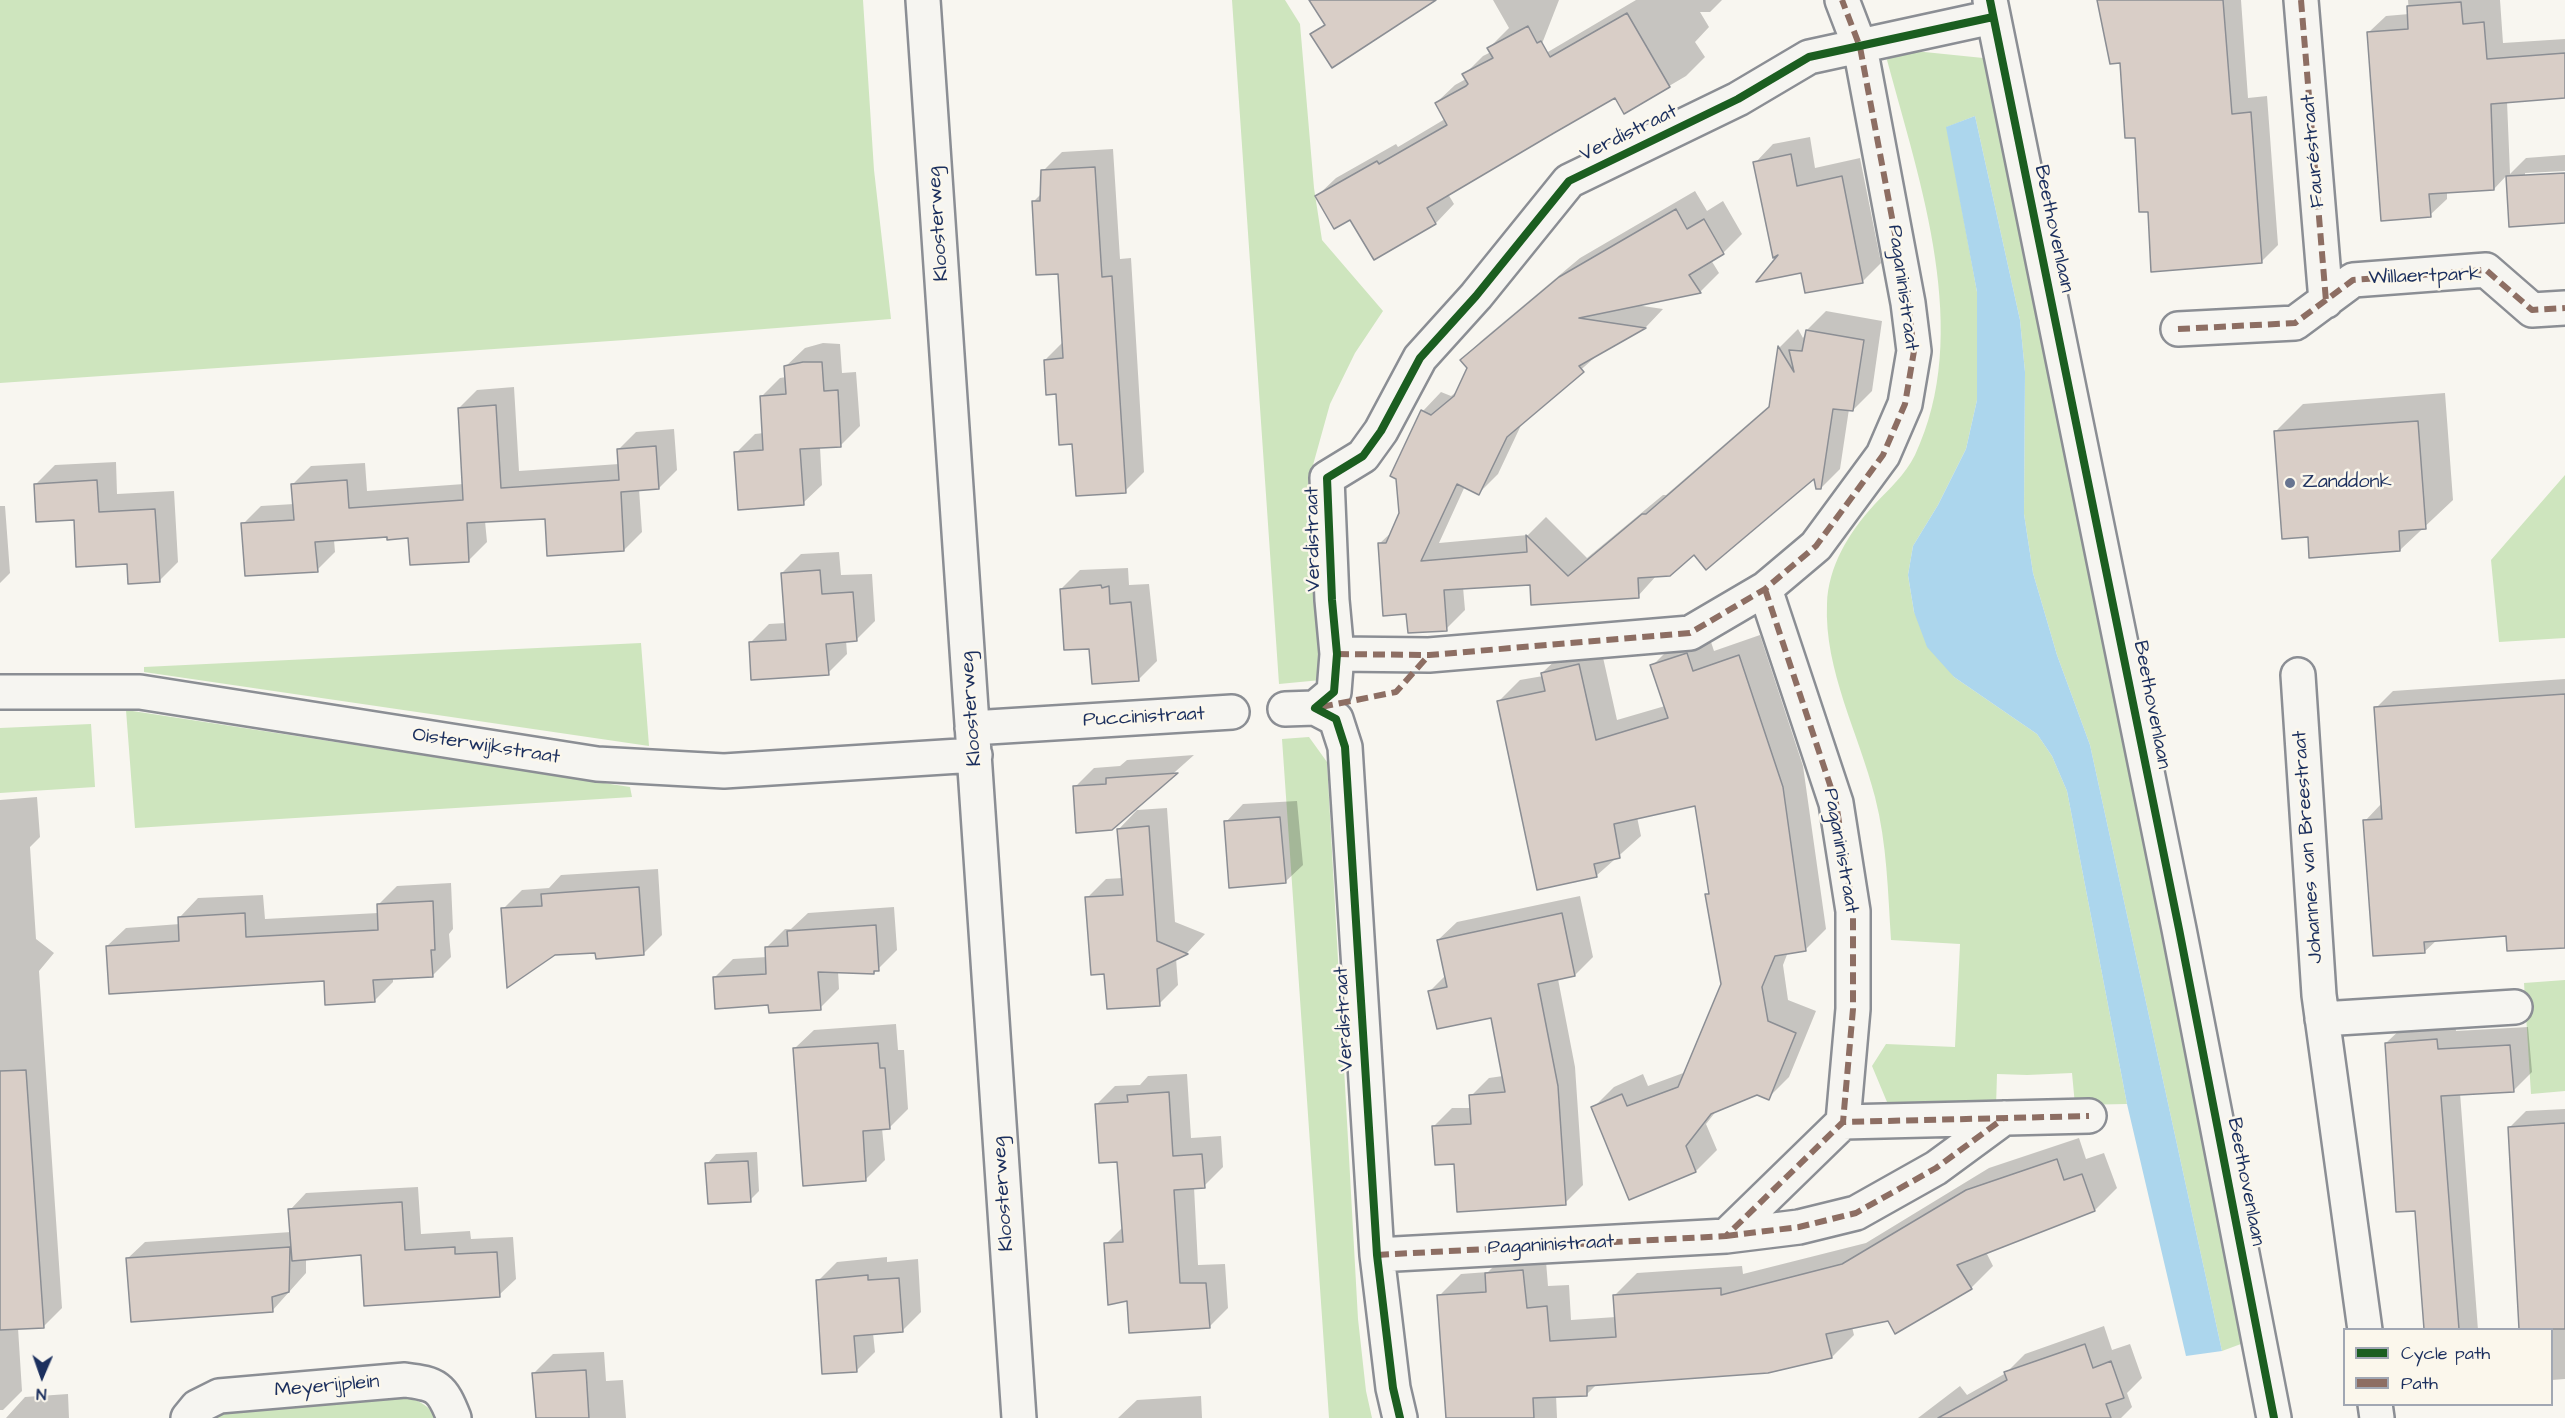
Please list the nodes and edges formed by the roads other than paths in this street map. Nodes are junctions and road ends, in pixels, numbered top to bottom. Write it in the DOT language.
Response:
graph roads {
  1 [pos="923,0"];
  2 [pos="1842,0"];
  3 [pos="2301,0"];
  4 [pos="1991,8"];
  5 [pos="1860,47"];
  6 [pos="2326,301"];
  7 [pos="2565,308"];
  8 [pos="2178,329"];
  9 [pos="1766,589"];
  10 [pos="1337,654"];
  11 [pos="2298,675"];
  12 [pos="0,692"];
  13 [pos="1232,712"];
  14 [pos="974,741"];
  15 [pos="2515,1007"];
  16 [pos="2322,1019"];
  17 [pos="2089,1116"];
  18 [pos="2004,1118"];
  19 [pos="1843,1122"];
  20 [pos="1726,1236"];
  21 [pos="1377,1255"];
  22 [pos="2365,1328"];
  23 [pos="189,1418"];
  24 [pos="454,1418"];
  25 [pos="1019,1418"];
  26 [pos="1400,1418"];
  27 [pos="2274,1418"];
  1 -- 14 [label="street, Kloosterweg"];
  2 -- 5 [label="street, Paganinistraat"];
  3 -- 6 [label="street, Fauréstraat"];
  4 -- 5 [label="street, Verdistraat"];
  4 -- 27 [label="street, Beethovenlaan"];
  5 -- 9 [label="street, Paganinistraat"];
  5 -- 10 [label="street, Verdistraat"];
  6 -- 7 [label="street, Willaertpark"];
  6 -- 8 [label="street, Willaertpark"];
  9 -- 10 [label="street, Paganinistraat"];
  9 -- 19 [label="street, Paganinistraat"];
  10 -- 21 [label="street, Verdistraat"];
  11 -- 16 [label="street, Johannes van Breestraat"];
  12 -- 14 [label="street, Oisterwijkstraat"];
  13 -- 14 [label="street, Puccinistraat"];
  14 -- 25 [label="street, Kloosterweg"];
  15 -- 16 [label="street"];
  16 -- 22 [label="street, Johannes van Breestraat"];
  17 -- 18 [label="street"];
  18 -- 19 [label="street"];
  18 -- 20 [label="street, Paganinistraat"];
  19 -- 20 [label="street"];
  20 -- 21 [label="street, Paganinistraat"];
  21 -- 26 [label="street, Verdistraat"];
  23 -- 24 [label="street, Meyerijplein"];
}
